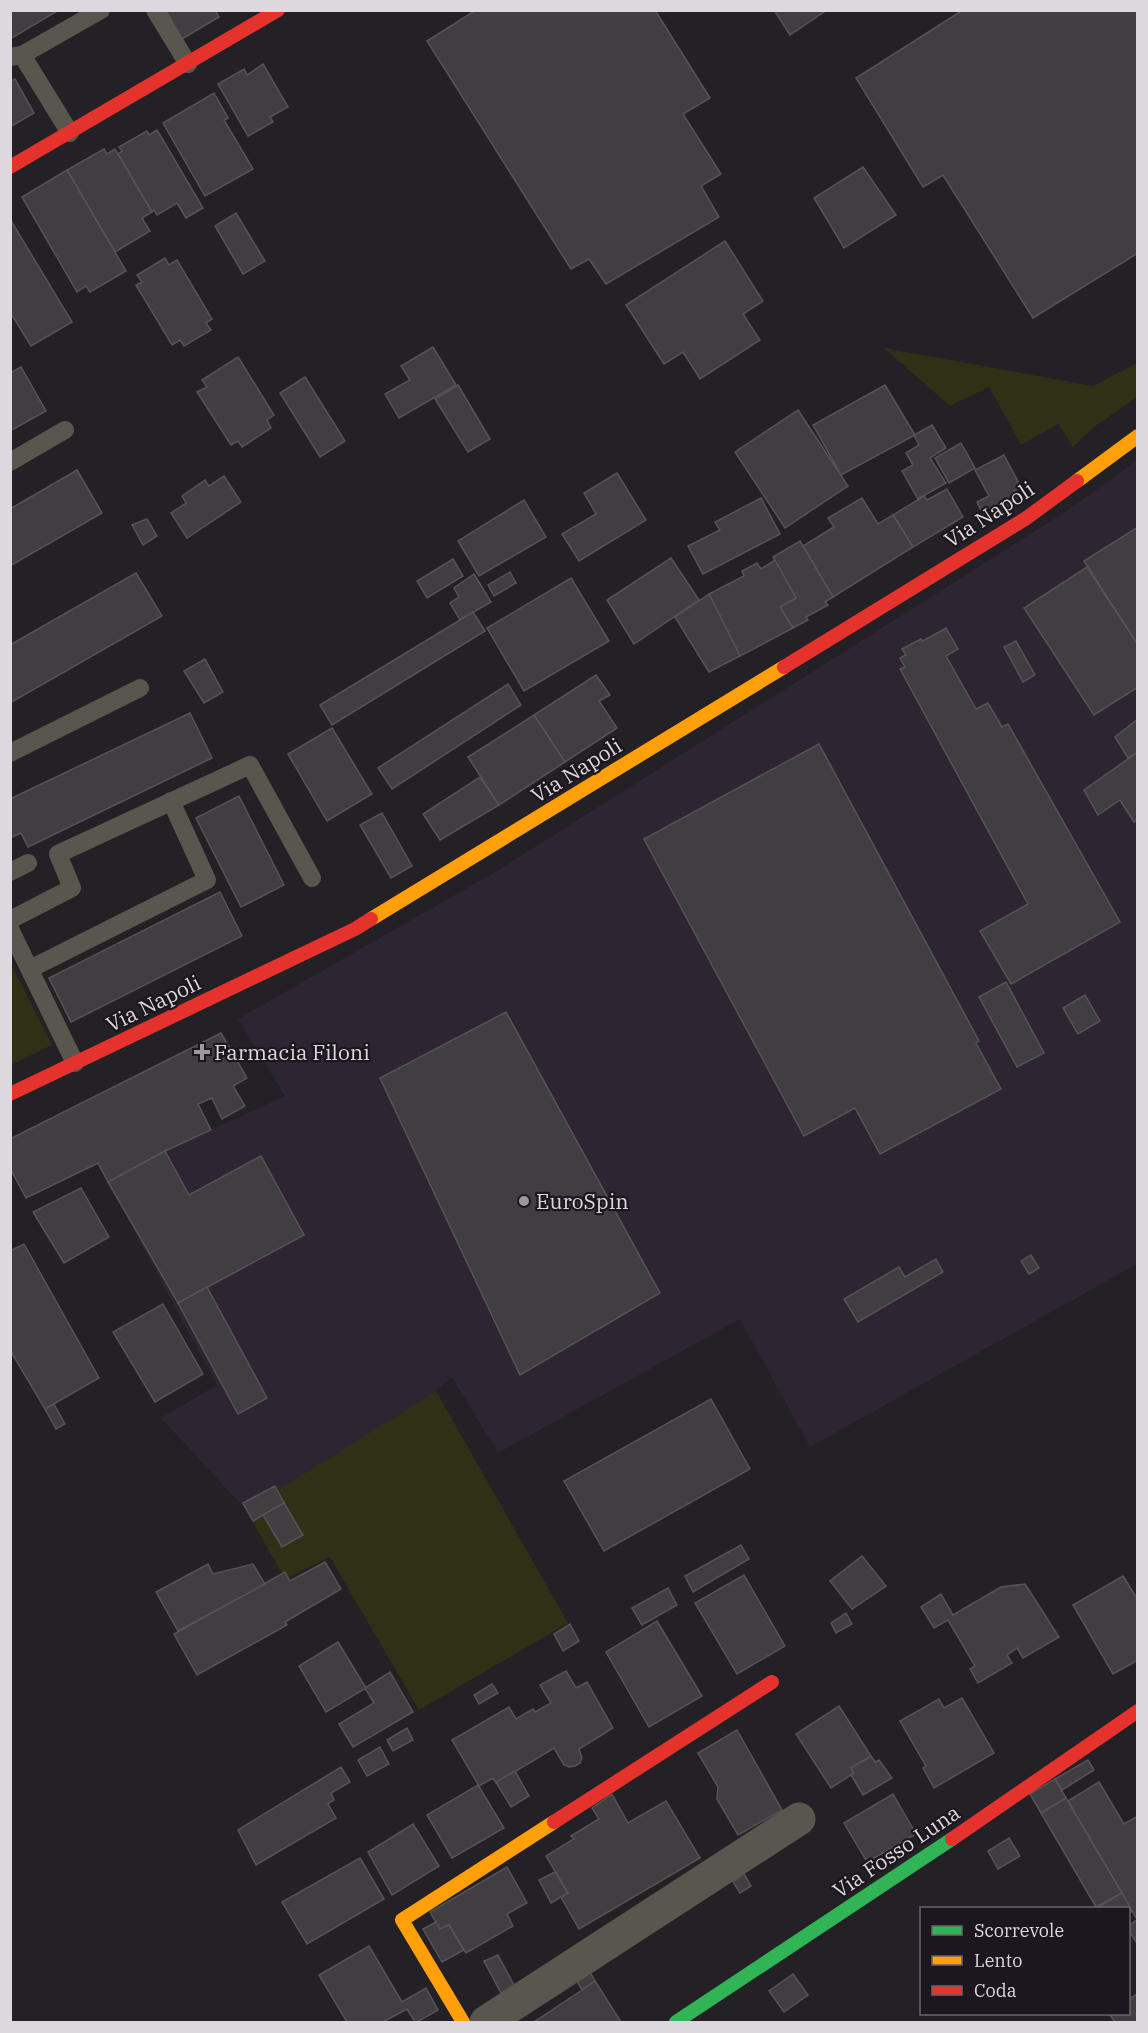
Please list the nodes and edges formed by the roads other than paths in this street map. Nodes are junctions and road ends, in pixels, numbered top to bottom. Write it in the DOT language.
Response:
graph roads {
  1 [pos="101,10"];
  2 [pos="155,10"];
  3 [pos="278,10"];
  4 [pos="16,56"];
  5 [pos="188,64"];
  6 [pos="70,133"];
  7 [pos="10,167"];
  8 [pos="65,430"];
  9 [pos="1137,436"];
  10 [pos="10,462"];
  11 [pos="140,688"];
  12 [pos="10,753"];
  13 [pos="171,801"];
  14 [pos="28,864"];
  15 [pos="10,872"];
  16 [pos="312,878"];
  17 [pos="10,920"];
  18 [pos="10,928"];
  19 [pos="30,969"];
  20 [pos="75,1064"];
  21 [pos="10,1094"];
  22 [pos="772,1682"];
  23 [pos="1137,1711"];
  24 [pos="799,1819"];
  25 [pos="463,2022"];
  26 [pos="486,2022"];
  27 [pos="676,2022"];
  1 -- 4 [label="lane"];
  2 -- 5 [label="lane"];
  3 -- 5 [label="street"];
  4 -- 6 [label="lane"];
  5 -- 6 [label="street"];
  6 -- 7 [label="street"];
  8 -- 10 [label="lane"];
  9 -- 20 [label="street, Via Napoli"];
  11 -- 12 [label="lane"];
  13 -- 16 [label="lane"];
  13 -- 17 [label="lane"];
  13 -- 19 [label="lane"];
  14 -- 15 [label="lane"];
  18 -- 19 [label="lane"];
  19 -- 20 [label="lane"];
  20 -- 21 [label="street, Via Napoli"];
  22 -- 25 [label="street"];
  23 -- 27 [label="street, Via Fosso Luna"];
  24 -- 26 [label="street"];
}
